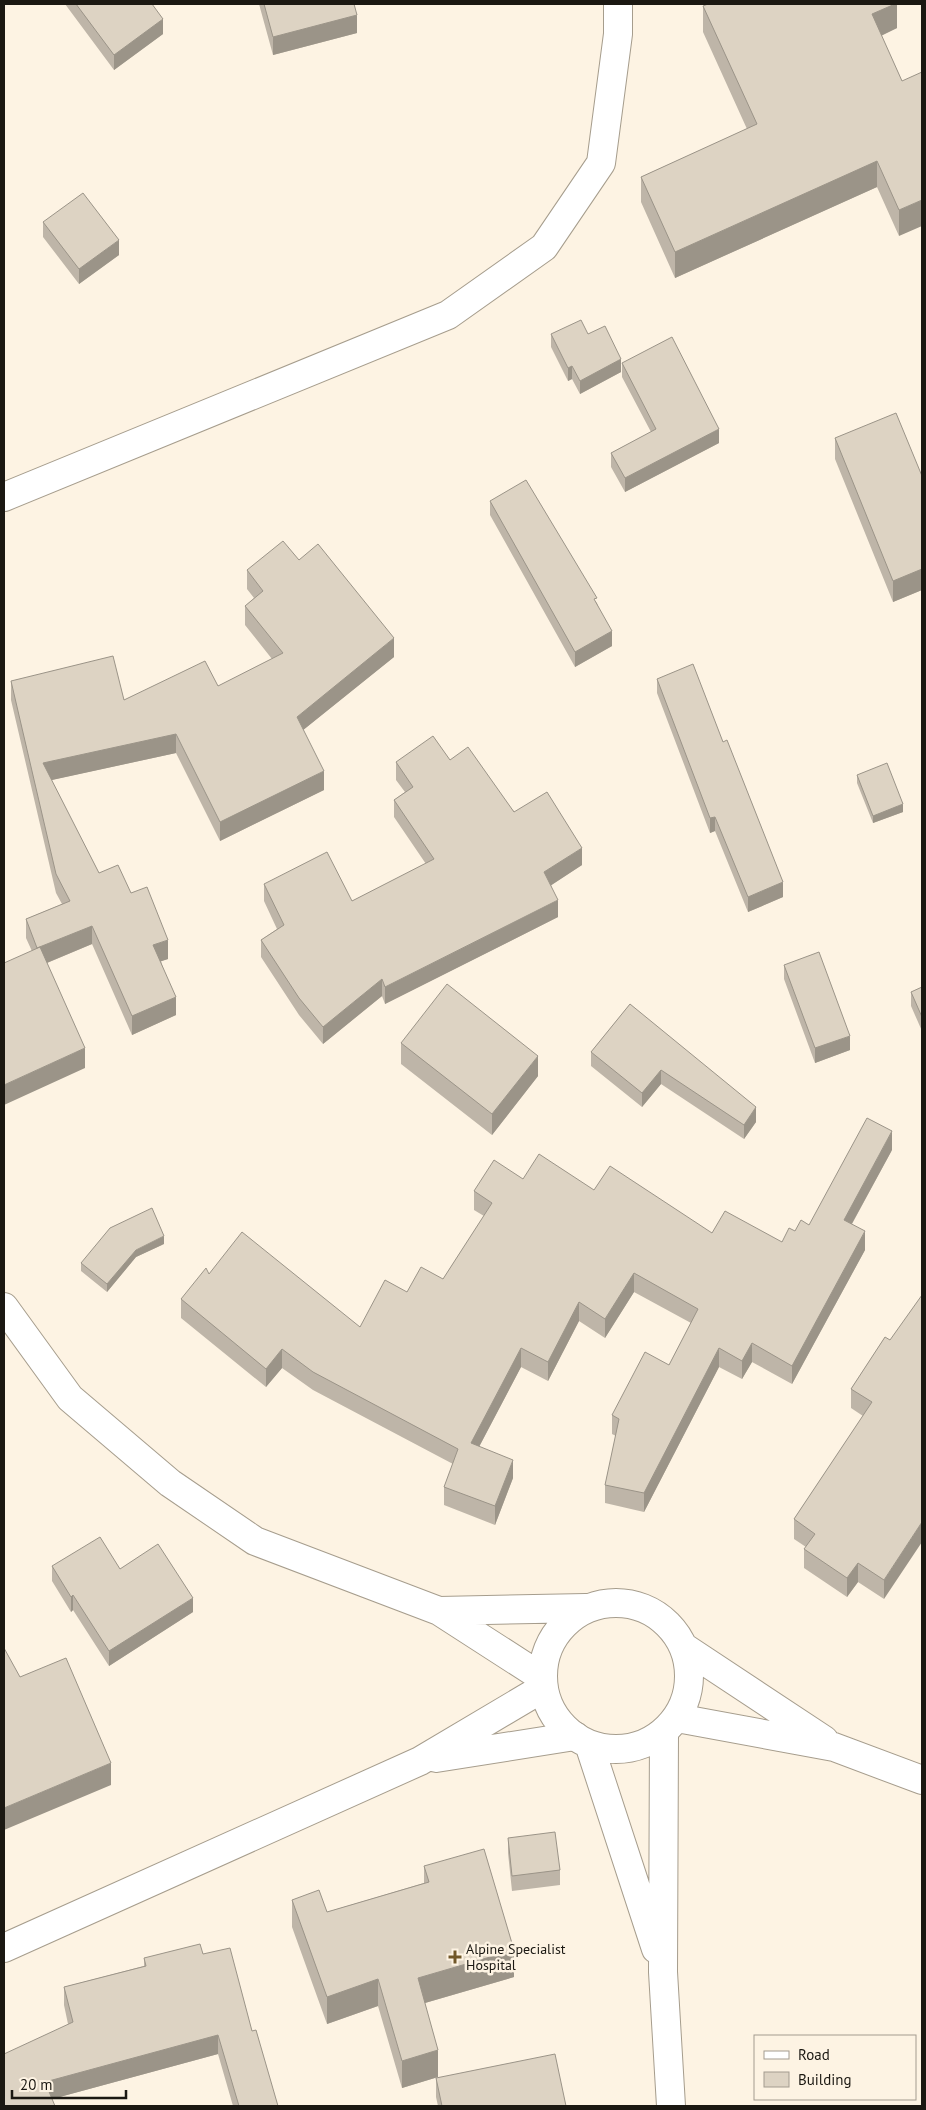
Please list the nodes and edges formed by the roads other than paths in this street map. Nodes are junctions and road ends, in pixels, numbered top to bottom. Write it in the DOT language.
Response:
graph roads {
  1 [pos="618,4"];
  2 [pos="4,497"];
  3 [pos="4,1307"];
  4 [pos="586,1608"];
  5 [pos="439,1612"];
  6 [pos="685,1648"];
  7 [pos="543,1683"];
  8 [pos="670,1726"];
  9 [pos="582,1740"];
  10 [pos="834,1747"];
  11 [pos="420,1761"];
  12 [pos="922,1780"];
  13 [pos="4,1948"];
  14 [pos="663,1972"];
  15 [pos="671,2106"];
  1 -- 2 [label="street"];
  3 -- 5 [label="street"];
  4 -- 5 [label="street"];
  4 -- 6 [label="street"];
  4 -- 7 [label="street"];
  5 -- 7 [label="street"];
  6 -- 8 [label="street"];
  6 -- 10 [label="street"];
  7 -- 9 [label="street"];
  7 -- 11 [label="street"];
  8 -- 9 [label="street"];
  8 -- 10 [label="street"];
  8 -- 14 [label="street"];
  9 -- 11 [label="street"];
  9 -- 14 [label="street"];
  10 -- 12 [label="street"];
  11 -- 13 [label="street"];
  14 -- 15 [label="street"];
}
